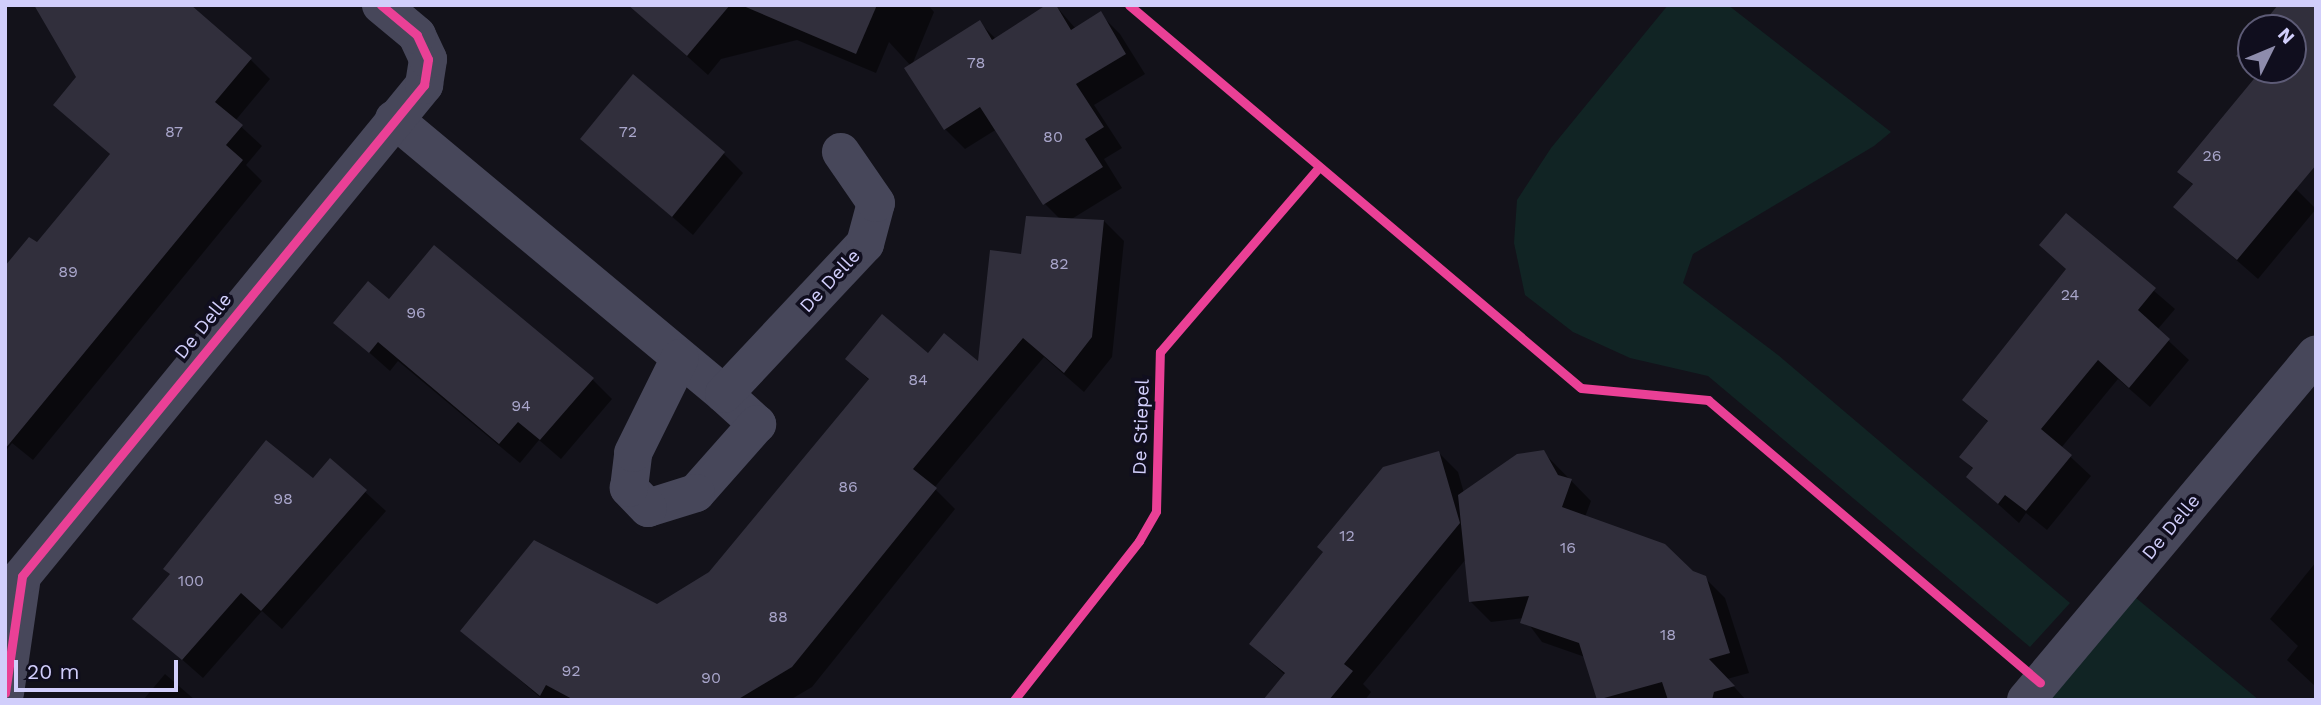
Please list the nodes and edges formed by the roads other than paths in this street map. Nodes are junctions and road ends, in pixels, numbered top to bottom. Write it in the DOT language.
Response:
graph roads {
  1 [pos="381,5"];
  2 [pos="394,119"];
  3 [pos="841,152"];
  4 [pos="2316,355"];
  5 [pos="680,358"];
  6 [pos="724,394"];
  7 [pos="5,693"];
  8 [pos="2026,700"];
  1 -- 2 [label="street, De Delle"];
  2 -- 5 [label="street"];
  2 -- 7 [label="street, De Delle"];
  3 -- 6 [label="street, De Delle"];
  4 -- 8 [label="street, De Delle"];
  5 -- 6 [label="street"];
  5 -- 6 [label="street"];
}
